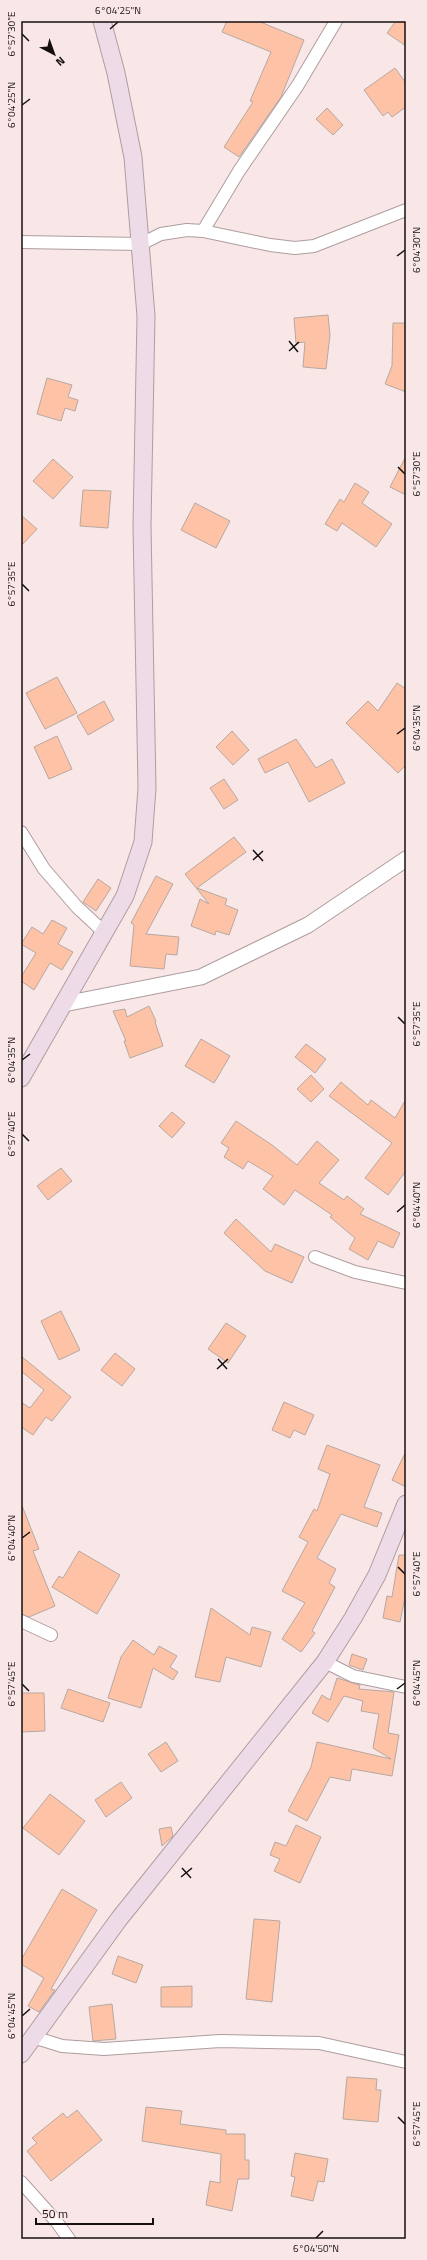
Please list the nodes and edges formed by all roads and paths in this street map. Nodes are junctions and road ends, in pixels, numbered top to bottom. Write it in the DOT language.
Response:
graph roads {
  1 [pos="102,21"];
  2 [pos="336,21"];
  3 [pos="406,210"];
  4 [pos="203,231"];
  5 [pos="21,242"];
  6 [pos="141,244"];
  7 [pos="21,832"];
  8 [pos="406,859"];
  9 [pos="104,933"];
  10 [pos="64,1004"];
  11 [pos="21,1078"];
  12 [pos="315,1257"];
  13 [pos="406,1283"];
  14 [pos="406,1504"];
  15 [pos="21,1621"];
  16 [pos="51,1635"];
  17 [pos="325,1662"];
  18 [pos="406,1687"];
  19 [pos="33,2038"];
  20 [pos="21,2054"];
  21 [pos="406,2062"];
  22 [pos="21,2182"];
  23 [pos="68,2239"];
  1 -- 6 [label="main road"];
  2 -- 4 [label="street"];
  3 -- 4 [label="street"];
  4 -- 6 [label="street"];
  5 -- 6 [label="street"];
  6 -- 9 [label="main road"];
  7 -- 9 [label="street"];
  8 -- 10 [label="street"];
  9 -- 10 [label="main road"];
  10 -- 11 [label="main road"];
  12 -- 13 [label="street"];
  14 -- 17 [label="main road"];
  15 -- 16 [label="street"];
  17 -- 18 [label="street"];
  17 -- 19 [label="main road"];
  19 -- 20 [label="main road"];
  19 -- 21 [label="street"];
  22 -- 23 [label="street"];
}
